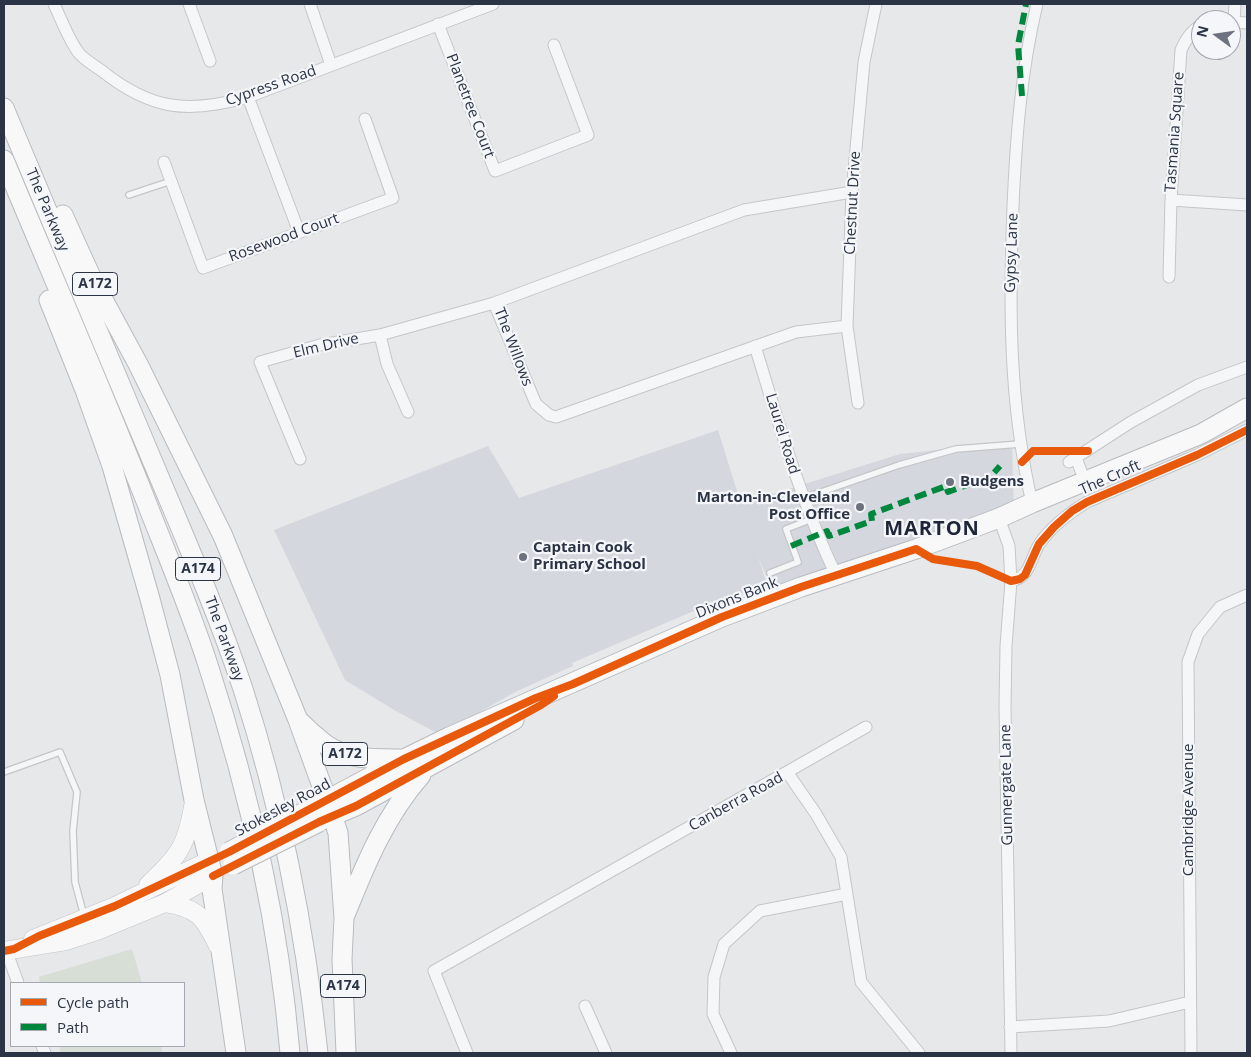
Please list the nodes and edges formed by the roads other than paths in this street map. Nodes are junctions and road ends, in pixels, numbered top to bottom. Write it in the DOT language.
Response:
graph roads {
  1 [pos="54,4"];
  2 [pos="189,4"];
  3 [pos="310,4"];
  4 [pos="493,4"];
  5 [pos="876,4"];
  6 [pos="1037,4"];
  7 [pos="438,24"];
  8 [pos="1191,32"];
  9 [pos="554,45"];
  10 [pos="210,61"];
  11 [pos="331,65"];
  12 [pos="248,97"];
  13 [pos="4,108"];
  14 [pos="365,119"];
  15 [pos="18,142"];
  16 [pos="164,162"];
  17 [pos="6,165"];
  18 [pos="171,181"];
  19 [pos="852,192"];
  20 [pos="128,195"];
  21 [pos="1171,200"];
  22 [pos="1247,205"];
  23 [pos="299,232"];
  24 [pos="1169,278"];
  25 [pos="494,303"];
  26 [pos="847,326"];
  27 [pos="380,335"];
  28 [pos="755,346"];
  29 [pos="1247,367"];
  30 [pos="858,402"];
  31 [pos="1247,408"];
  32 [pos="408,412"];
  33 [pos="1247,430"];
  34 [pos="1020,444"];
  35 [pos="300,459"];
  36 [pos="1081,470"];
  37 [pos="804,498"];
  38 [pos="1032,503"];
  39 [pos="999,518"];
  40 [pos="812,519"];
  41 [pos="770,573"];
  42 [pos="836,575"];
  43 [pos="1011,582"];
  44 [pos="1247,595"];
  45 [pos="298,720"];
  46 [pos="866,727"];
  47 [pos="452,745"];
  48 [pos="404,758"];
  49 [pos="429,767"];
  50 [pos="4,772"];
  51 [pos="787,772"];
  52 [pos="194,800"];
  53 [pos="323,811"];
  54 [pos="211,868"];
  55 [pos="847,894"];
  56 [pos="137,896"];
  57 [pos="165,903"];
  58 [pos="84,918"];
  59 [pos="344,918"];
  60 [pos="8,950"];
  61 [pos="222,956"];
  62 [pos="18,982"];
  63 [pos="1190,1002"];
  64 [pos="585,1006"];
  65 [pos="1010,1027"];
  66 [pos="236,1053"];
  67 [pos="290,1053"];
  68 [pos="318,1053"];
  69 [pos="346,1053"];
  70 [pos="467,1053"];
  71 [pos="606,1053"];
  72 [pos="731,1053"];
  73 [pos="919,1053"];
  74 [pos="1012,1053"];
  75 [pos="1191,1053"];
  1 -- 12 [label="street, Cypress Road"];
  2 -- 10 [label="street"];
  3 -- 11 [label="street"];
  4 -- 7 [label="street, Cypress Road"];
  5 -- 19 [label="street, Chestnut Drive"];
  6 -- 34 [label="street, Gypsy Lane"];
  7 -- 9 [label="street, Planetree Court"];
  7 -- 11 [label="street, Cypress Road"];
  8 -- 21 [label="street, Tasmania Square"];
  11 -- 12 [label="street, Cypress Road"];
  12 -- 23 [label="street"];
  13 -- 15 [label="highway, The Parkway / A174"];
  14 -- 23 [label="street, Rosewood Court"];
  15 -- 45 [label="highway, A172"];
  15 -- 68 [label="highway, The Parkway / A174"];
  16 -- 18 [label="street, Rosewood Court"];
  17 -- 52 [label="highway, A174"];
  17 -- 67 [label="highway, The Parkway / A174"];
  18 -- 20 [label="lane"];
  18 -- 23 [label="street, Rosewood Court"];
  19 -- 25 [label="street, The Willows"];
  19 -- 26 [label="street, Chestnut Drive"];
  21 -- 22 [label="street, Tasmania Square"];
  21 -- 24 [label="street"];
  25 -- 27 [label="street, Elm Drive"];
  25 -- 28 [label="street, The Willows"];
  26 -- 28 [label="street, The Willows"];
  26 -- 30 [label="street, Chestnut Drive"];
  27 -- 32 [label="street"];
  27 -- 35 [label="street, Elm Drive"];
  28 -- 37 [label="street, Laurel Road"];
  29 -- 36 [label="street"];
  31 -- 38 [label="highway, Dixons Bank / A172"];
  33 -- 43 [label="street, The Croft"];
  34 -- 37 [label="lane"];
  34 -- 38 [label="street, Gypsy Lane"];
  37 -- 40 [label="street, Laurel Road"];
  38 -- 39 [label="highway, Dixons Bank / A172"];
  39 -- 42 [label="highway, Dixons Bank / A172"];
  39 -- 43 [label="street, Gunnergate Lane"];
  40 -- 41 [label="lane"];
  40 -- 42 [label="street, Laurel Road"];
  42 -- 47 [label="highway, Dixons Bank / A172"];
  43 -- 65 [label="street, Gunnergate Lane"];
  44 -- 63 [label="street, Cambridge Avenue"];
  45 -- 48 [label="highway, A172"];
  45 -- 53 [label="highway, A172"];
  46 -- 51 [label="street"];
  47 -- 48 [label="highway, Stokesley Road / A172"];
  47 -- 49 [label="highway, A172"];
  48 -- 53 [label="highway, Stokesley Road / A172"];
  49 -- 53 [label="highway, A172"];
  49 -- 59 [label="highway, A174"];
  50 -- 58 [label="lane"];
  51 -- 55 [label="street, Canberra Road"];
  51 -- 70 [label="street, Canberra Road"];
  52 -- 54 [label="highway, A174"];
  52 -- 56 [label="main road, A174"];
  53 -- 54 [label="highway, Stokesley Road / A172, bridge"];
  53 -- 59 [label="highway, A174"];
  54 -- 56 [label="main road, Stokesley Road / A172"];
  54 -- 57 [label="main road, Stokesley Road / A172"];
  54 -- 61 [label="highway"];
  55 -- 72 [label="street"];
  55 -- 73 [label="street, Canberra Road"];
  56 -- 58 [label="main road, Stokesley Road / A172"];
  57 -- 60 [label="main road, Stokesley Road / A172"];
  57 -- 61 [label="main road"];
  58 -- 60 [label="main road, Stokesley Road / A172"];
  59 -- 69 [label="highway, A174"];
  60 -- 62 [label="street"];
  61 -- 66 [label="highway"];
  63 -- 65 [label="street"];
  63 -- 75 [label="street, Cambridge Avenue"];
  64 -- 71 [label="street"];
  65 -- 74 [label="street, Gunnergate Lane"];
}
